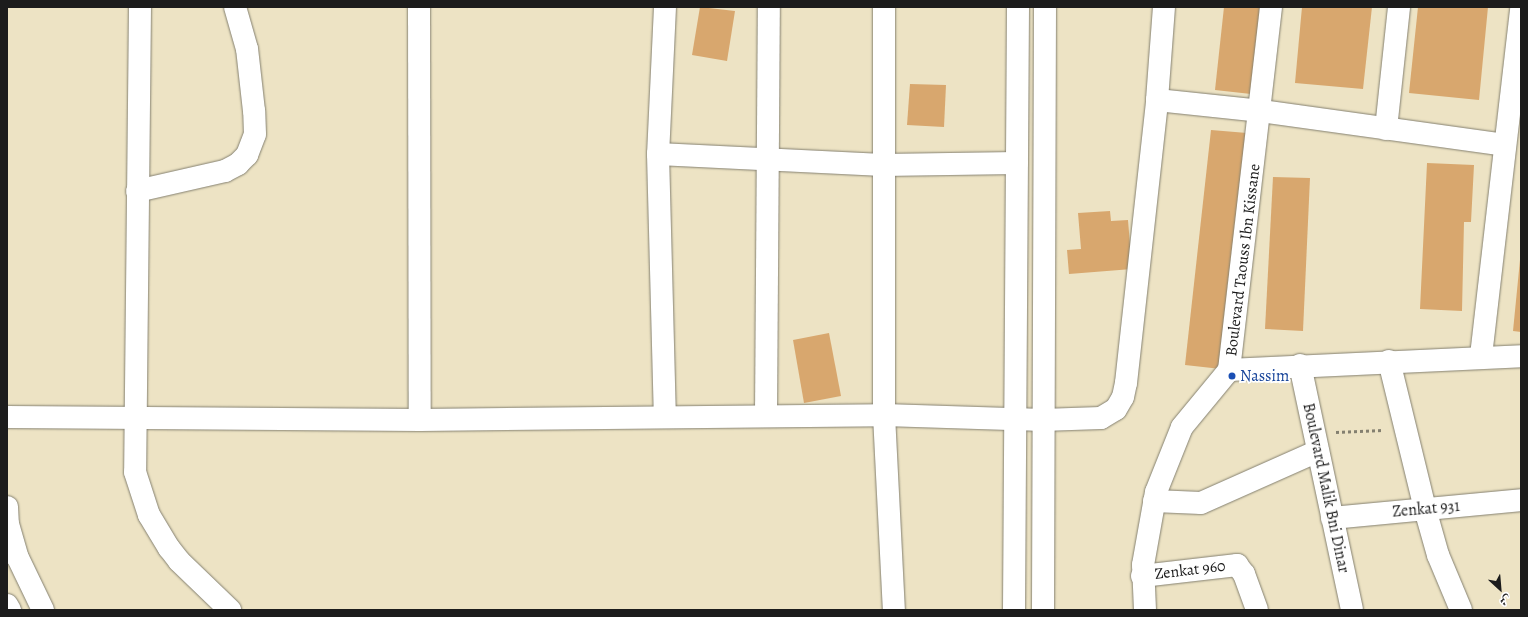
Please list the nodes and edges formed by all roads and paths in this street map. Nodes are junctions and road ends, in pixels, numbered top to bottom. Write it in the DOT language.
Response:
graph roads {
  1 [pos="140,7"];
  2 [pos="235,7"];
  3 [pos="420,7"];
  4 [pos="665,7"];
  5 [pos="769,7"];
  6 [pos="884,7"];
  7 [pos="1018,7"];
  8 [pos="1044,7"];
  9 [pos="1164,7"];
  10 [pos="1271,7"];
  11 [pos="1399,7"];
  12 [pos="1521,16"];
  13 [pos="1157,100"];
  14 [pos="1261,111"];
  15 [pos="1386,129"];
  16 [pos="1505,145"];
  17 [pos="658,154"];
  18 [pos="768,158"];
  19 [pos="1017,163"];
  20 [pos="883,165"];
  21 [pos="137,191"];
  22 [pos="1481,356"];
  23 [pos="1521,356"];
  24 [pos="1389,361"];
  25 [pos="1300,365"];
  26 [pos="1229,370"];
  27 [pos="884,414"];
  28 [pos="134,416"];
  29 [pos="766,416"];
  30 [pos="7,417"];
  31 [pos="665,417"];
  32 [pos="1017,419"];
  33 [pos="420,420"];
  34 [pos="1042,420"];
  35 [pos="1405,429"];
  36 [pos="1316,442"];
  37 [pos="1521,500"];
  38 [pos="1154,501"];
  39 [pos="7,507"];
  40 [pos="1425,509"];
  41 [pos="1332,518"];
  42 [pos="1142,576"];
  43 [pos="7,605"];
  44 [pos="10,610"];
  45 [pos="43,610"];
  46 [pos="230,610"];
  47 [pos="894,610"];
  48 [pos="1014,610"];
  49 [pos="1043,610"];
  50 [pos="1145,610"];
  51 [pos="1257,610"];
  52 [pos="1352,610"];
  53 [pos="1461,610"];
  1 -- 21 [label="street"];
  2 -- 21 [label="street"];
  3 -- 33 [label="street"];
  4 -- 17 [label="street"];
  5 -- 18 [label="street"];
  6 -- 20 [label="street"];
  7 -- 19 [label="street"];
  8 -- 34 [label="street"];
  9 -- 13 [label="street"];
  10 -- 14 [label="street, Boulevard Taouss Ibn Kissane"];
  11 -- 15 [label="street"];
  12 -- 16 [label="street"];
  13 -- 14 [label="street"];
  13 -- 34 [label="street"];
  14 -- 15 [label="street"];
  14 -- 26 [label="street, Boulevard Taouss Ibn Kissane"];
  15 -- 16 [label="street"];
  16 -- 22 [label="street"];
  17 -- 18 [label="street"];
  17 -- 31 [label="street"];
  18 -- 20 [label="street"];
  18 -- 29 [label="street"];
  19 -- 20 [label="street"];
  19 -- 32 [label="street"];
  20 -- 27 [label="street"];
  21 -- 28 [label="street"];
  22 -- 23 [label="street"];
  22 -- 24 [label="street"];
  24 -- 25 [label="street"];
  24 -- 35 [label="street"];
  25 -- 26 [label="street"];
  25 -- 36 [label="street, Boulevard Malik Bni Dinar"];
  26 -- 38 [label="street, Boulevard Taouss Ibn Kissane"];
  27 -- 29 [label="street"];
  27 -- 32 [label="street"];
  27 -- 47 [label="street"];
  28 -- 30 [label="street"];
  28 -- 33 [label="street"];
  28 -- 46 [label="street"];
  29 -- 31 [label="street"];
  31 -- 33 [label="street"];
  32 -- 34 [label="street"];
  32 -- 48 [label="street"];
  34 -- 49 [label="street"];
  35 -- 36 [label="path"];
  35 -- 40 [label="street"];
  36 -- 38 [label="street"];
  36 -- 41 [label="street, Boulevard Malik Bni Dinar"];
  37 -- 40 [label="street, Zenkat 931"];
  38 -- 42 [label="street, Boulevard Taouss Ibn Kissane"];
  39 -- 45 [label="street"];
  40 -- 41 [label="street, Zenkat 931"];
  40 -- 53 [label="street"];
  41 -- 52 [label="street, Boulevard Malik Bni Dinar"];
  42 -- 50 [label="street, Boulevard Taouss Ibn Kissane"];
  42 -- 51 [label="street, Zenkat 960"];
  43 -- 44 [label="street"];
}
